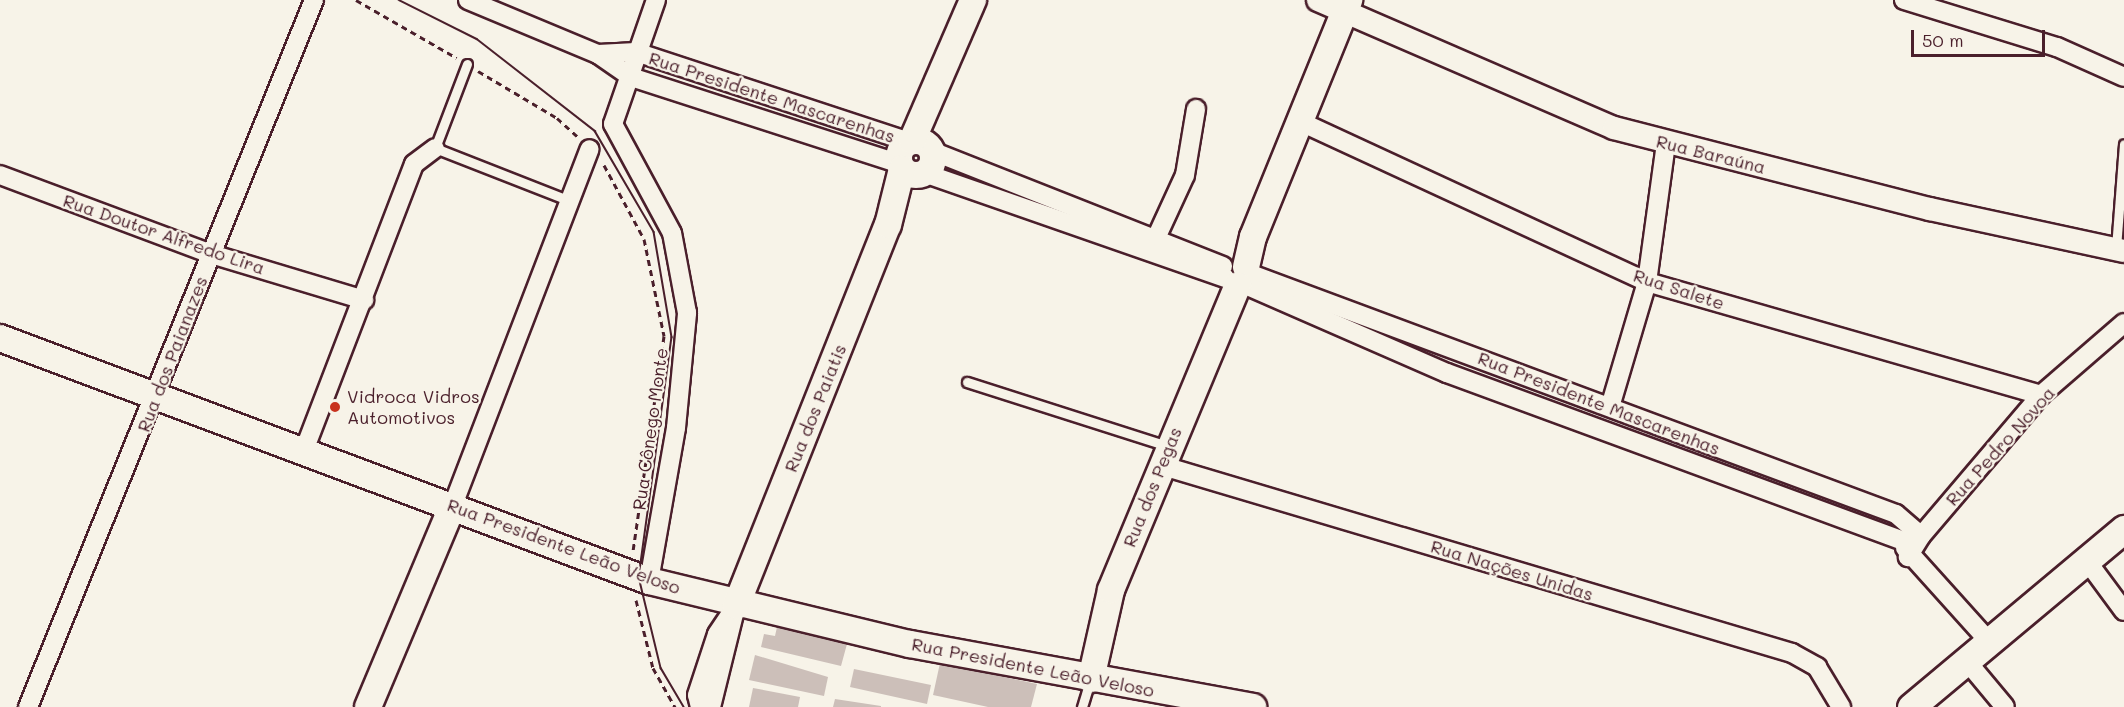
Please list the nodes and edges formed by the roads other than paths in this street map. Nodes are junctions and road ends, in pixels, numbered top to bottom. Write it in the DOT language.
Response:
graph roads {
  1 [pos="314,0"];
  2 [pos="468,0"];
  3 [pos="656,0"];
  4 [pos="973,0"];
  5 [pos="1317,0"];
  6 [pos="1904,0"];
  7 [pos="1347,5"];
  8 [pos="636,52"];
  9 [pos="598,54"];
  10 [pos="467,64"];
  11 [pos="630,77"];
  12 [pos="2124,77"];
  13 [pos="1196,109"];
  14 [pos="1301,122"];
  15 [pos="1666,143"];
  16 [pos="2124,144"];
  17 [pos="435,148"];
  18 [pos="590,149"];
  19 [pos="916,158"];
  20 [pos="0,175"];
  21 [pos="570,201"];
  22 [pos="1157,236"];
  23 [pos="2120,250"];
  24 [pos="211,254"];
  25 [pos="1235,278"];
  26 [pos="1647,282"];
  27 [pos="364,300"];
  28 [pos="2124,323"];
  29 [pos="0,338"];
  30 [pos="967,382"];
  31 [pos="154,392"];
  32 [pos="2041,395"];
  33 [pos="1610,407"];
  34 [pos="306,448"];
  35 [pos="1163,456"];
  36 [pos="453,505"];
  37 [pos="2124,529"];
  38 [pos="1921,536"];
  39 [pos="1905,549"];
  40 [pos="2087,561"];
  41 [pos="639,577"];
  42 [pos="736,606"];
  43 [pos="2124,611"];
  44 [pos="1988,639"];
  45 [pos="1965,659"];
  46 [pos="1091,678"];
  47 [pos="698,701"];
  48 [pos="28,707"];
  49 [pos="368,707"];
  50 [pos="711,707"];
  51 [pos="1082,707"];
  52 [pos="1253,707"];
  53 [pos="1841,707"];
  54 [pos="1911,707"];
  55 [pos="2006,707"];
  1 -- 24 [label="street, Rua dos Paianazes"];
  2 -- 9 [label="street, Rua Presidente Mascarenhas"];
  3 -- 8 [label="street"];
  4 -- 19 [label="main road, Rua dos Paiatis"];
  5 -- 7 [label="street, Rua Baraúna"];
  6 -- 12 [label="street"];
  7 -- 14 [label="main road, Rua dos Pegas"];
  7 -- 15 [label="street, Rua Baraúna"];
  8 -- 9 [label="street, Rua Presidente Mascarenhas"];
  8 -- 11 [label="street"];
  8 -- 19 [label="street, Rua Presidente Mascarenhas"];
  9 -- 11 [label="street, Rua Presidente Mascarenhas"];
  10 -- 17 [label="lane"];
  11 -- 19 [label="street, Rua Presidente Mascarenhas"];
  11 -- 41 [label="street, Rua Cônego Monte"];
  13 -- 22 [label="street"];
  14 -- 25 [label="main road, Rua dos Pegas"];
  14 -- 26 [label="street, Rua Salete"];
  15 -- 23 [label="street, Rua Baraúna"];
  15 -- 26 [label="street"];
  16 -- 23 [label="lane"];
  17 -- 21 [label="lane"];
  17 -- 27 [label="street"];
  18 -- 21 [label="street"];
  19 -- 22 [label="street, Rua Presidente Mascarenhas"];
  19 -- 25 [label="street, Rua Presidente Mascarenhas"];
  19 -- 42 [label="main road, Rua dos Paiatis"];
  20 -- 24 [label="street, Rua Doutor Alfredo Lira"];
  21 -- 36 [label="street"];
  22 -- 25 [label="street, Rua Presidente Mascarenhas"];
  24 -- 27 [label="street, Rua Doutor Alfredo Lira"];
  24 -- 31 [label="street, Rua dos Paianazes"];
  25 -- 33 [label="street, Rua Presidente Mascarenhas"];
  25 -- 35 [label="main road, Rua dos Pegas"];
  25 -- 39 [label="street, Rua Presidente Mascarenhas"];
  26 -- 32 [label="street, Rua Salete"];
  26 -- 33 [label="street"];
  27 -- 34 [label="street"];
  28 -- 32 [label="street, Rua Pedro Novoa"];
  29 -- 31 [label="main road, Rua Presidente Leão Veloso"];
  30 -- 35 [label="lane"];
  31 -- 34 [label="main road, Rua Presidente Leão Veloso"];
  31 -- 48 [label="street, Rua dos Paianazes"];
  32 -- 38 [label="street, Rua Pedro Novoa"];
  33 -- 38 [label="street, Rua Presidente Mascarenhas"];
  34 -- 36 [label="main road, Rua Presidente Leão Veloso"];
  35 -- 46 [label="main road, Rua dos Pegas"];
  35 -- 53 [label="street, Rua Nações Unidas"];
  36 -- 41 [label="main road, Rua Presidente Leão Veloso"];
  36 -- 49 [label="main road"];
  37 -- 40 [label="main road"];
  38 -- 39 [label="street"];
  39 -- 44 [label="street, Rua Presidente Mascarenhas"];
  40 -- 43 [label="street"];
  40 -- 44 [label="main road"];
  41 -- 42 [label="main road, Rua Presidente Leão Veloso"];
  42 -- 46 [label="main road, Rua Presidente Leão Veloso"];
  42 -- 47 [label="street, Rua dos Paiatis"];
  42 -- 50 [label="street, Rua dos Paiatis"];
  44 -- 45 [label="main road"];
  45 -- 54 [label="main road"];
  45 -- 55 [label="street"];
  46 -- 51 [label="lane"];
  46 -- 52 [label="main road, Rua Presidente Leão Veloso"];
}
